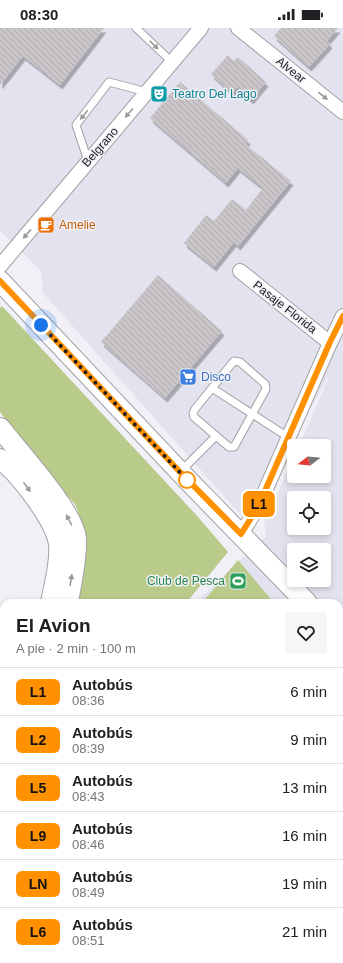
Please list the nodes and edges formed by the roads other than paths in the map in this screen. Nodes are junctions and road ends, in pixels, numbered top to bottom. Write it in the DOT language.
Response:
graph roads {
  1 [pos="136,28"];
  2 [pos="201,28"];
  3 [pos="238,28"];
  4 [pos="172,62"];
  5 [pos="148,92"];
  6 [pos="343,112"];
  7 [pos="88,161"];
  8 [pos="0,266"];
  9 [pos="240,271"];
  10 [pos="0,281"];
  11 [pos="343,316"];
  12 [pos="330,342"];
  13 [pos="212,388"];
  14 [pos="252,413"];
  15 [pos="0,428"];
  16 [pos="216,436"];
  17 [pos="288,437"];
  18 [pos="0,459"];
  19 [pos="180,472"];
  20 [pos="241,534"];
  21 [pos="52,599"];
  22 [pos="69,599"];
  23 [pos="303,599"];
  1 -- 4 [label="lane, one-way"];
  2 -- 4 [label="street, Belgrano"];
  3 -- 6 [label="street, Alvear, one-way"];
  4 -- 5 [label="street, Belgrano"];
  5 -- 7 [label="street, Belgrano, one-way"];
  5 -- 7 [label="lane, one-way"];
  7 -- 8 [label="street, Belgrano, one-way"];
  9 -- 12 [label="street, Pasaje Florida"];
  10 -- 19 [label="main road"];
  11 -- 12 [label="street"];
  12 -- 17 [label="street"];
  13 -- 14 [label="lane"];
  13 -- 14 [label="lane"];
  13 -- 16 [label="lane"];
  14 -- 16 [label="lane"];
  14 -- 17 [label="lane"];
  22 -- 15 [label="main road, one-way"];
  16 -- 19 [label="lane"];
  17 -- 20 [label="street"];
  18 -- 21 [label="main road, one-way"];
  19 -- 20 [label="main road"];
  20 -- 23 [label="main road"];
}
